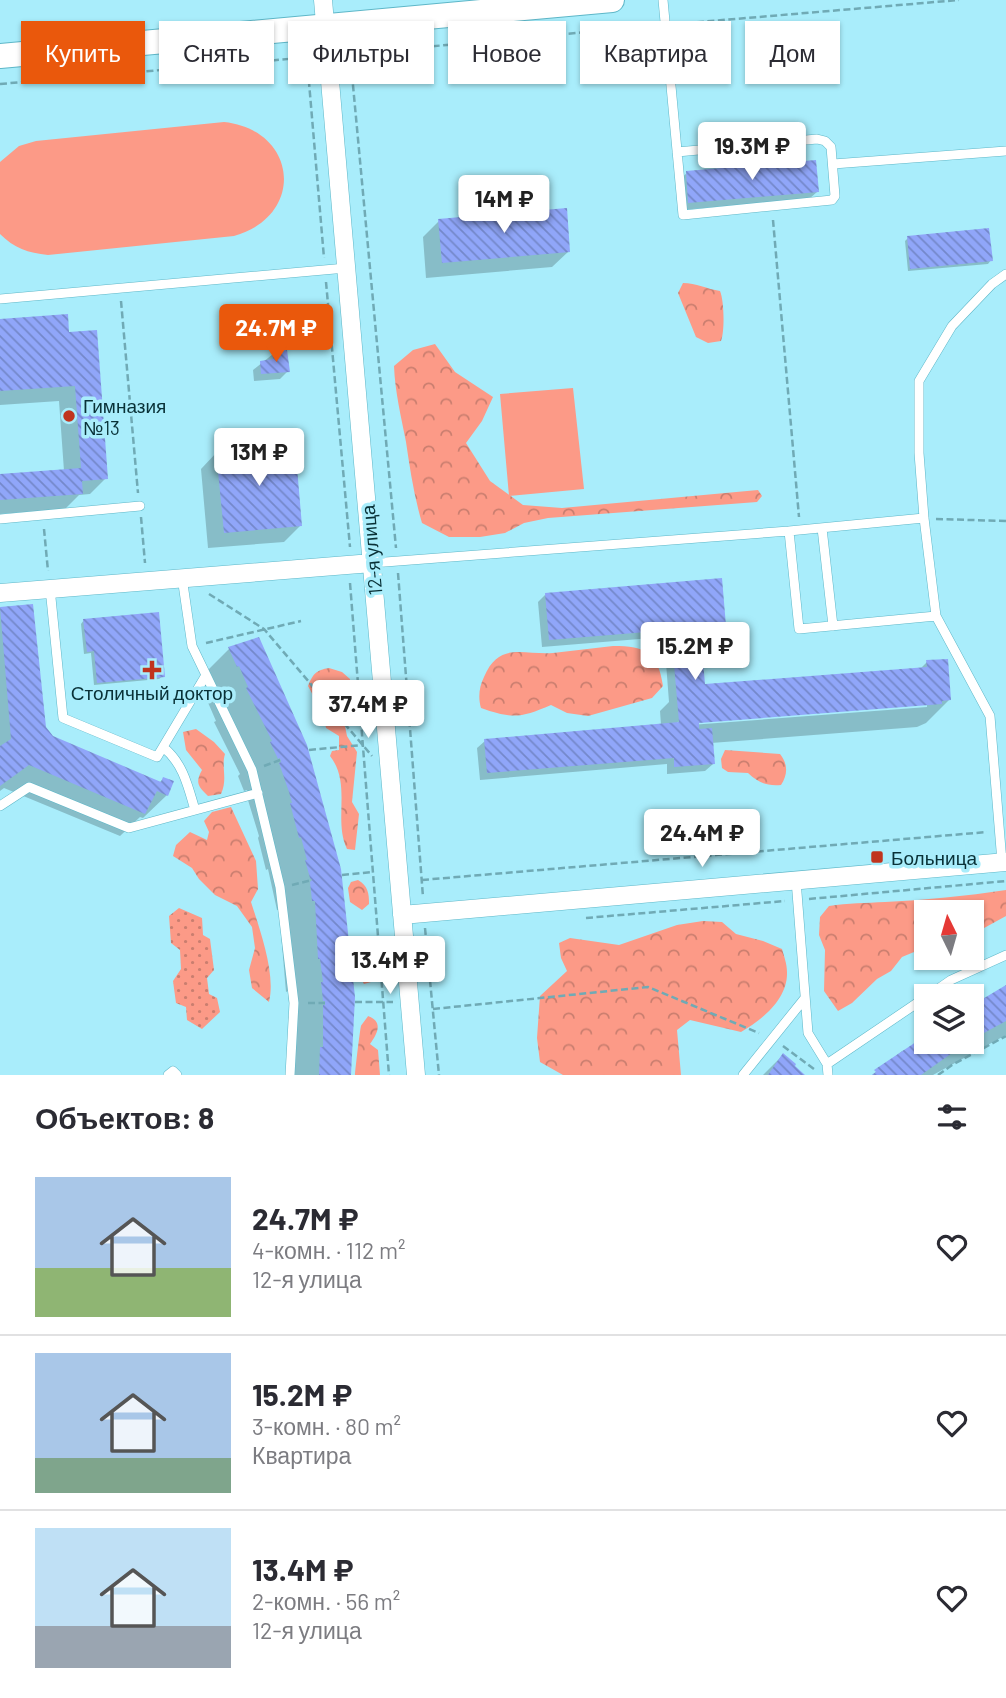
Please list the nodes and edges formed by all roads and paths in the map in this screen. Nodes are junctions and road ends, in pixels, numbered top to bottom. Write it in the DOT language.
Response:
graph roads {
  1 [pos="323,0"];
  2 [pos="612,0"];
  3 [pos="663,0"];
  4 [pos="959,0"];
  5 [pos="325,21"];
  6 [pos="371,21"];
  7 [pos="666,21"];
  8 [pos="713,21"];
  9 [pos="288,28"];
  10 [pos="580,33"];
  11 [pos="434,46"];
  12 [pos="0,55"];
  13 [pos="288,59"];
  14 [pos="0,84"];
  15 [pos="309,84"];
  16 [pos="330,84"];
  17 [pos="671,84"];
  18 [pos="1006,151"];
  19 [pos="677,152"];
  20 [pos="832,164"];
  21 [pos="772,206"];
  22 [pos="346,268"];
  23 [pos="325,270"];
  24 [pos="1006,274"];
  25 [pos="120,288"];
  26 [pos="0,299"];
  27 [pos="140,506"];
  28 [pos="43,515"];
  29 [pos="924,518"];
  30 [pos="0,519"];
  31 [pos="1006,522"];
  32 [pos="822,528"];
  33 [pos="800,530"];
  34 [pos="789,531"];
  35 [pos="372,563"];
  36 [pos="350,564"];
  37 [pos="182,578"];
  38 [pos="146,580"];
  39 [pos="50,588"];
  40 [pos="0,593"];
  41 [pos="936,617"];
  42 [pos="301,621"];
  43 [pos="833,626"];
  44 [pos="264,629"];
  45 [pos="192,646"];
  46 [pos="206,674"];
  47 [pos="362,745"];
  48 [pos="163,747"];
  49 [pos="309,750"];
  50 [pos="281,760"];
  51 [pos="251,770"];
  52 [pos="390,777"];
  53 [pos="258,793"];
  54 [pos="0,806"];
  55 [pos="416,809"];
  56 [pos="195,810"];
  57 [pos="1000,831"];
  58 [pos="1004,862"];
  59 [pos="372,872"];
  60 [pos="342,874"];
  61 [pos="312,880"];
  62 [pos="422,880"];
  63 [pos="796,880"];
  64 [pos="1006,881"];
  65 [pos="281,887"];
  66 [pos="798,900"];
  67 [pos="402,915"];
  68 [pos="577,918"];
  69 [pos="1006,955"];
  70 [pos="946,984"];
  71 [pos="805,998"];
  72 [pos="294,1003"];
  73 [pos="325,1003"];
  74 [pos="914,1006"];
  75 [pos="433,1009"];
  76 [pos="1006,1036"];
  77 [pos="772,1039"];
  78 [pos="827,1064"];
  79 [pos="168,1075"];
  80 [pos="177,1075"];
  81 [pos="290,1075"];
  82 [pos="389,1075"];
  83 [pos="416,1075"];
  84 [pos="743,1075"];
  85 [pos="821,1075"];
  86 [pos="828,1075"];
  87 [pos="938,1075"];
  1 -- 5 [label="street, 12-я улица"];
  2 -- 6 [label="street"];
  3 -- 7 [label="lane"];
  4 -- 8 [label="path"];
  9 -- 12 [label="street"];
  10 -- 11 [label="path"];
  13 -- 14 [label="path"];
  15 -- 23 [label="path"];
  16 -- 22 [label="street, 12-я улица"];
  17 -- 19 [label="lane"];
  18 -- 20 [label="lane"];
  19 -- 20 [label="lane"];
  19 -- 21 [label="lane"];
  20 -- 21 [label="lane"];
  21 -- 33 [label="path"];
  22 -- 23 [label="lane"];
  22 -- 35 [label="street, 12-я улица"];
  23 -- 25 [label="lane"];
  23 -- 36 [label="path"];
  24 -- 29 [label="lane"];
  25 -- 26 [label="lane"];
  25 -- 27 [label="path"];
  27 -- 28 [label="lane"];
  27 -- 38 [label="path"];
  28 -- 30 [label="lane"];
  28 -- 39 [label="path"];
  29 -- 31 [label="path"];
  29 -- 32 [label="lane"];
  29 -- 41 [label="lane"];
  32 -- 33 [label="lane"];
  32 -- 43 [label="lane"];
  33 -- 34 [label="lane"];
  34 -- 35 [label="lane"];
  34 -- 43 [label="lane"];
  35 -- 36 [label="street"];
  35 -- 52 [label="street, 12-я улица"];
  36 -- 37 [label="street"];
  36 -- 47 [label="path"];
  37 -- 38 [label="street"];
  37 -- 44 [label="path"];
  37 -- 45 [label="lane"];
  38 -- 39 [label="street"];
  39 -- 40 [label="street"];
  39 -- 48 [label="lane"];
  41 -- 43 [label="lane"];
  41 -- 57 [label="lane"];
  42 -- 44 [label="path"];
  44 -- 45 [label="path"];
  44 -- 47 [label="path"];
  45 -- 46 [label="lane"];
  46 -- 48 [label="lane"];
  46 -- 51 [label="lane"];
  47 -- 49 [label="path"];
  47 -- 52 [label="path"];
  47 -- 59 [label="path"];
  48 -- 56 [label="lane"];
  50 -- 51 [label="path"];
  51 -- 53 [label="lane"];
  52 -- 55 [label="path"];
  52 -- 67 [label="street, 12-я улица"];
  53 -- 56 [label="lane"];
  53 -- 65 [label="lane"];
  54 -- 56 [label="lane"];
  57 -- 58 [label="lane"];
  57 -- 62 [label="path"];
  58 -- 63 [label="street"];
  59 -- 60 [label="path"];
  59 -- 82 [label="path"];
  61 -- 65 [label="path"];
  63 -- 66 [label="lane"];
  63 -- 67 [label="street"];
  64 -- 66 [label="path"];
  65 -- 72 [label="lane"];
  66 -- 68 [label="path"];
  66 -- 71 [label="lane"];
  67 -- 83 [label="street, 12-я улица"];
  69 -- 70 [label="lane"];
  71 -- 77 [label="lane"];
  71 -- 78 [label="lane"];
  72 -- 73 [label="path"];
  72 -- 81 [label="lane"];
  74 -- 78 [label="lane"];
  75 -- 77 [label="path"];
  76 -- 87 [label="path"];
  77 -- 84 [label="lane"];
  77 -- 85 [label="path"];
  78 -- 86 [label="lane"];
  79 -- 80 [label="lane"];
}
